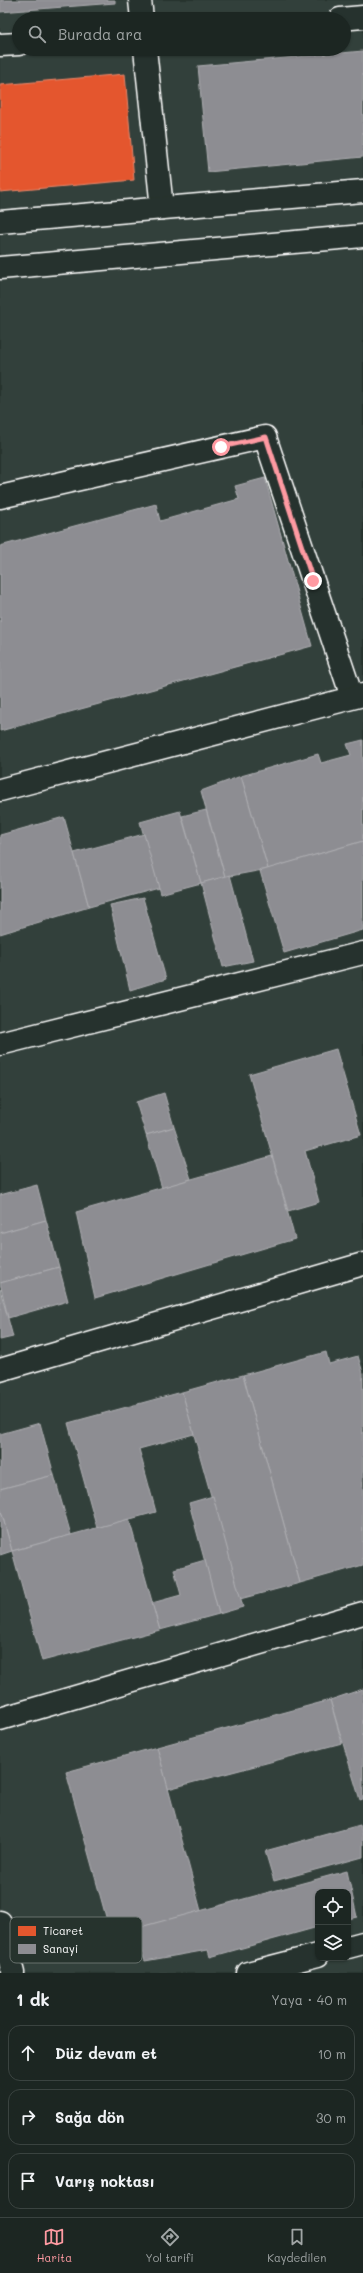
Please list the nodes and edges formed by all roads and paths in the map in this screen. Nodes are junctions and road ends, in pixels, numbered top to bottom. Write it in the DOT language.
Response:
graph roads {
  1 [pos="140,0"];
  2 [pos="141,12"];
  3 [pos="363,17"];
  4 [pos="351,18"];
  5 [pos="12,44"];
  6 [pos="0,45"];
  7 [pos="146,56"];
  8 [pos="363,191"];
  9 [pos="162,208"];
  10 [pos="0,222"];
  11 [pos="363,236"];
  12 [pos="0,268"];
  13 [pos="0,497"];
  14 [pos="357,696"];
  15 [pos="0,790"];
  16 [pos="363,953"];
  17 [pos="0,1044"];
  18 [pos="363,1264"];
  19 [pos="0,1370"];
  20 [pos="363,1613"];
  21 [pos="0,1719"];
  22 [pos="0,1922"];
  23 [pos="363,1943"];
  24 [pos="351,1946"];
  25 [pos="315,1956"];
  26 [pos="10,1961"];
  27 [pos="10,1963"];
  28 [pos="13,1973"];
  29 [pos="248,1973"];
  1 -- 2 [label="street"];
  3 -- 4 [label="street"];
  5 -- 6 [label="street"];
  7 -- 9 [label="street"];
  8 -- 9 [label="street"];
  9 -- 10 [label="street"];
  11 -- 12 [label="street"];
  13 -- 14 [label="street"];
  14 -- 15 [label="street"];
  16 -- 17 [label="street"];
  18 -- 19 [label="street"];
  20 -- 21 [label="street"];
  22 -- 26 [label="street"];
  23 -- 24 [label="street"];
  25 -- 29 [label="street"];
  27 -- 28 [label="street"];
}
